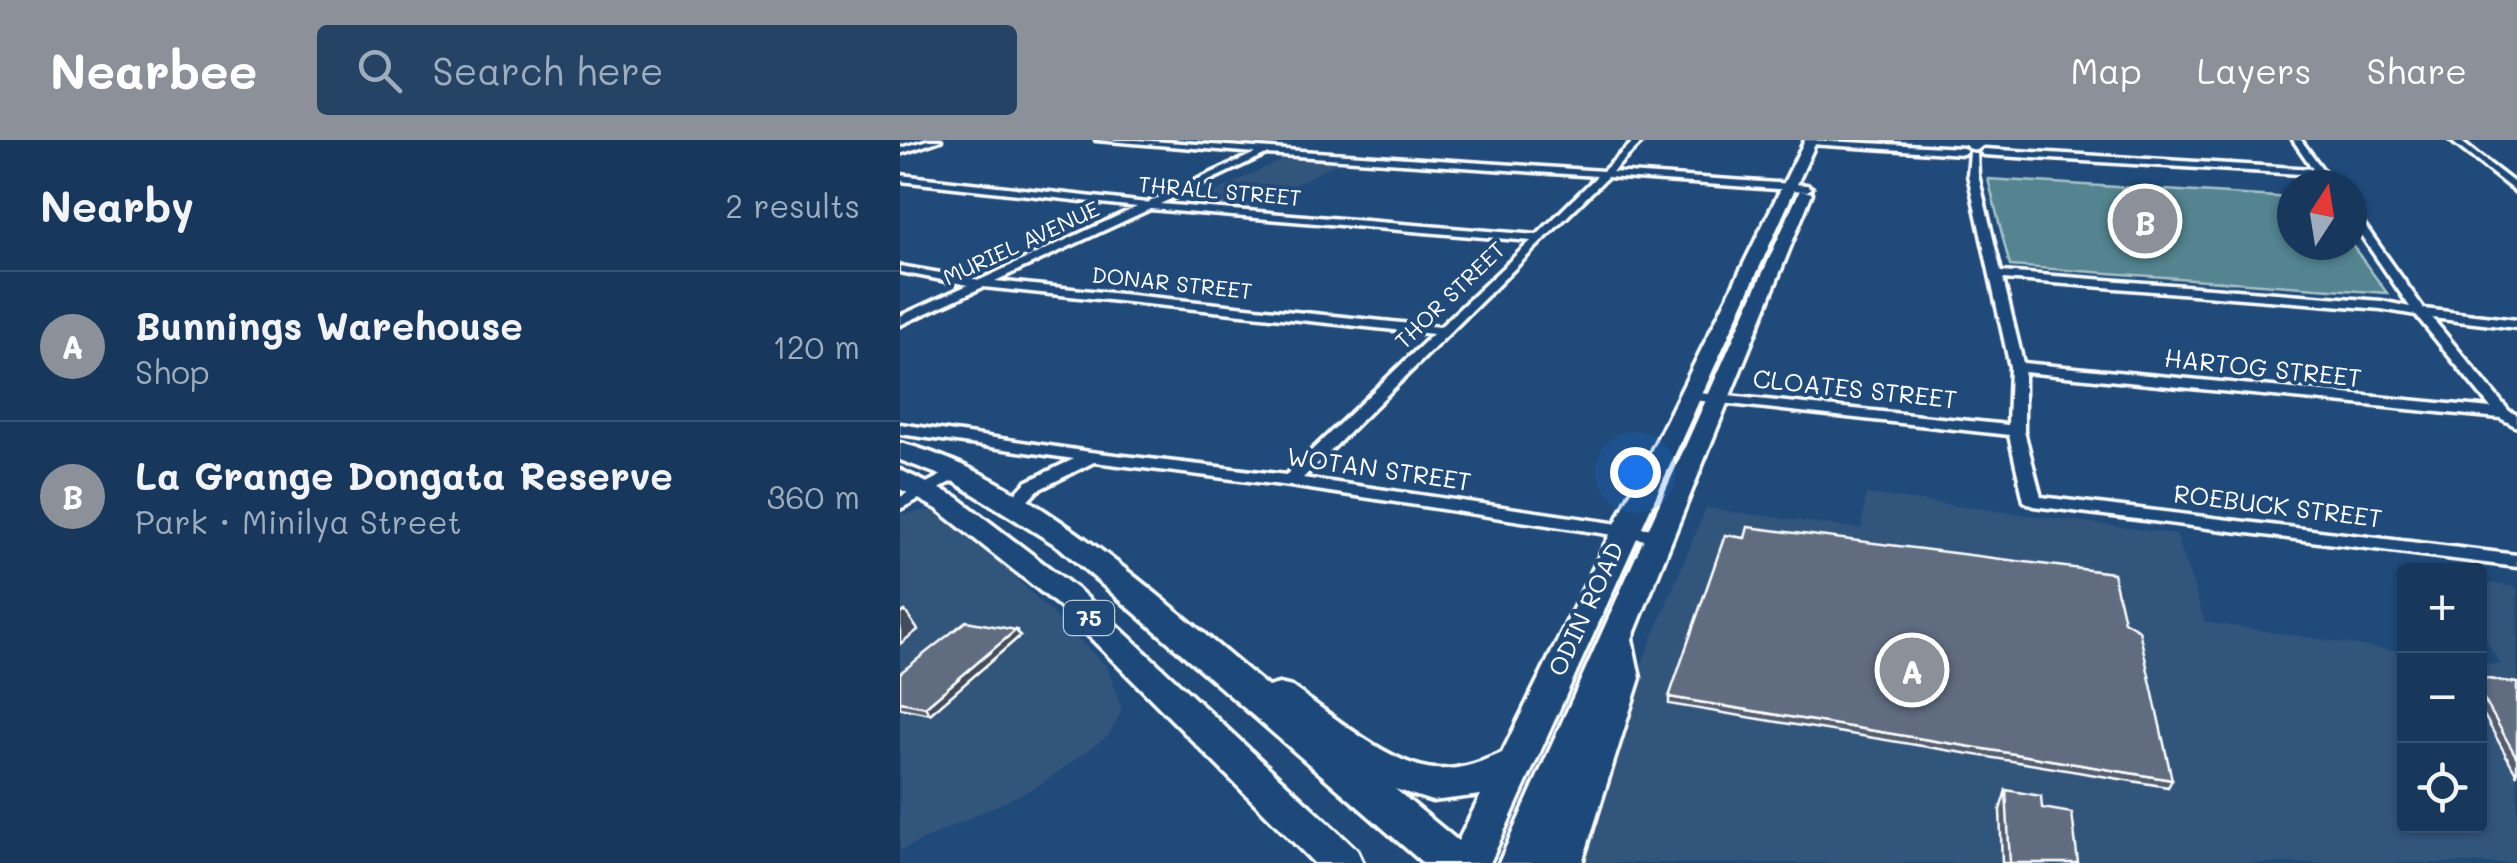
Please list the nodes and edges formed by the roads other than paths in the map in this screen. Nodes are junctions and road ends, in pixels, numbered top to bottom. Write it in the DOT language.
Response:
graph roads {
  1 [pos="937,140"];
  2 [pos="1100,140"];
  3 [pos="1202,140"];
  4 [pos="1640,140"];
  5 [pos="2297,140"];
  6 [pos="2454,140"];
  7 [pos="1818,141"];
  8 [pos="1188,146"];
  9 [pos="1973,149"];
  10 [pos="1267,151"];
  11 [pos="900,152"];
  12 [pos="1284,152"];
  13 [pos="2289,170"];
  14 [pos="2318,170"];
  15 [pos="2494,172"];
  16 [pos="2517,174"];
  17 [pos="1606,175"];
  18 [pos="900,178"];
  19 [pos="1798,188"];
  20 [pos="2517,190"];
  21 [pos="1150,206"];
  22 [pos="1168,207"];
  23 [pos="2367,236"];
  24 [pos="1538,238"];
  25 [pos="900,269"];
  26 [pos="1994,276"];
  27 [pos="978,283"];
  28 [pos="2420,312"];
  29 [pos="900,320"];
  30 [pos="2517,324"];
  31 [pos="1440,331"];
  32 [pos="2016,367"];
  33 [pos="1703,397"];
  34 [pos="2511,418"];
  35 [pos="900,429"];
  36 [pos="2016,431"];
  37 [pos="900,451"];
  38 [pos="1090,458"];
  39 [pos="957,472"];
  40 [pos="1290,480"];
  41 [pos="908,490"];
  42 [pos="1014,505"];
  43 [pos="1623,531"];
  44 [pos="1660,536"];
  45 [pos="2517,560"];
  46 [pos="1190,639"];
  47 [pos="1617,640"];
  48 [pos="1513,765"];
  49 [pos="1342,863"];
  50 [pos="1454,863"];
  51 [pos="1469,863"];
  52 [pos="1520,863"];
  53 [pos="1561,863"];
  1 -- 11 [label="street"];
  2 -- 8 [label="street"];
  3 -- 8 [label="street"];
  4 -- 17 [label="street, THOR STREET"];
  5 -- 14 [label="street"];
  6 -- 15 [label="street"];
  7 -- 9 [label="street"];
  7 -- 19 [label="main road, ODIN ROAD"];
  8 -- 10 [label="street"];
  9 -- 13 [label="street"];
  9 -- 26 [label="street"];
  10 -- 12 [label="street"];
  10 -- 21 [label="street, MURIEL AVENUE"];
  12 -- 17 [label="street"];
  12 -- 22 [label="street"];
  15 -- 16 [label="street"];
  15 -- 20 [label="street"];
  17 -- 19 [label="street"];
  17 -- 24 [label="street, THOR STREET"];
  18 -- 21 [label="street, THRALL STREET"];
  19 -- 33 [label="main road, ODIN ROAD"];
  21 -- 22 [label="street, THRALL STREET"];
  21 -- 27 [label="street, MURIEL AVENUE"];
  22 -- 24 [label="street, THRALL STREET"];
  23 -- 28 [label="street"];
  24 -- 31 [label="street, THOR STREET"];
  25 -- 27 [label="street, DONAR STREET"];
  26 -- 28 [label="street"];
  26 -- 32 [label="street"];
  27 -- 29 [label="street, MURIEL AVENUE"];
  27 -- 31 [label="street, DONAR STREET"];
  28 -- 30 [label="street"];
  28 -- 34 [label="street"];
  31 -- 40 [label="street, THOR STREET"];
  32 -- 34 [label="street, HARTOG STREET"];
  32 -- 36 [label="street"];
  33 -- 36 [label="street, CLOATES STREET"];
  33 -- 43 [label="main road, ODIN ROAD"];
  33 -- 44 [label="main road, ODIN ROAD"];
  35 -- 38 [label="street, WOTAN STREET"];
  36 -- 45 [label="street, ROEBUCK STREET"];
  37 -- 39 [label="main road, 75"];
  38 -- 40 [label="street, WOTAN STREET"];
  38 -- 42 [label="street"];
  39 -- 41 [label="street"];
  39 -- 42 [label="main road, 75"];
  40 -- 43 [label="street, WOTAN STREET"];
  41 -- 49 [label="main road, 75"];
  42 -- 46 [label="main road, 75"];
  43 -- 44 [label="street, WOTAN STREET"];
  43 -- 48 [label="main road, ODIN ROAD"];
  44 -- 47 [label="main road, ODIN ROAD"];
  46 -- 48 [label="main road"];
  46 -- 50 [label="main road, 75"];
  47 -- 52 [label="main road, ODIN ROAD"];
  47 -- 53 [label="main road"];
  48 -- 51 [label="main road, ODIN ROAD"];
}
